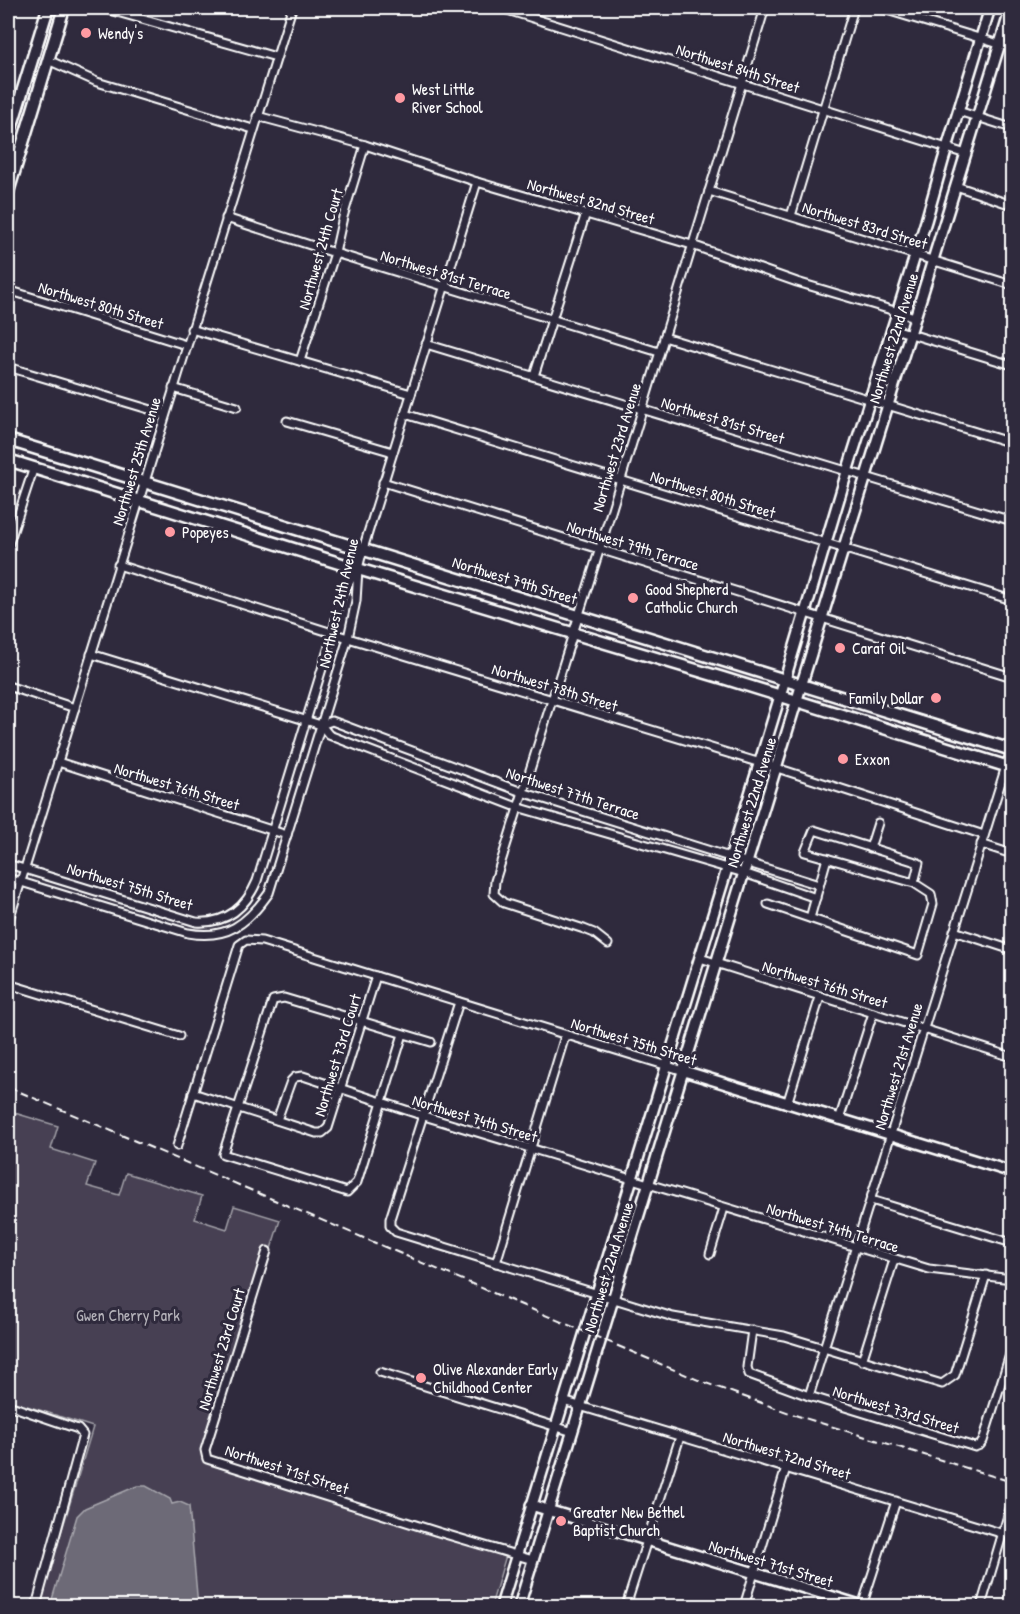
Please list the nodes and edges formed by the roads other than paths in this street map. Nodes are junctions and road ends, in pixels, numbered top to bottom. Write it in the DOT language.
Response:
graph roads {
  1 [pos="48,8"];
  2 [pos="53,8"];
  3 [pos="64,8"];
  4 [pos="103,8"];
  5 [pos="292,8"];
  6 [pos="501,8"];
  7 [pos="532,8"];
  8 [pos="765,8"];
  9 [pos="854,8"];
  10 [pos="880,8"];
  11 [pos="990,8"];
  12 [pos="1011,8"];
  13 [pos="530,16"];
  14 [pos="981,38"];
  15 [pos="1000,44"];
  16 [pos="1012,48"];
  17 [pos="276,57"];
  18 [pos="31,60"];
  19 [pos="48,60"];
  20 [pos="41,80"];
  21 [pos="742,83"];
  22 [pos="823,110"];
  23 [pos="958,111"];
  24 [pos="257,116"];
  25 [pos="977,117"];
  26 [pos="1012,128"];
  27 [pos="253,129"];
  28 [pos="8,138"];
  29 [pos="365,145"];
  30 [pos="947,148"];
  31 [pos="966,154"];
  32 [pos="477,182"];
  33 [pos="956,186"];
  34 [pos="709,191"];
  35 [pos="8,192"];
  36 [pos="1012,205"];
  37 [pos="586,213"];
  38 [pos="790,216"];
  39 [pos="226,218"];
  40 [pos="692,245"];
  41 [pos="335,253"];
  42 [pos="914,254"];
  43 [pos="933,260"];
  44 [pos="1012,285"];
  45 [pos="444,287"];
  46 [pos="8,290"];
  47 [pos="896,311"];
  48 [pos="915,317"];
  49 [pos="552,320"];
  50 [pos="891,328"];
  51 [pos="191,329"];
  52 [pos="910,333"];
  53 [pos="664,337"];
  54 [pos="426,344"];
  55 [pos="186,345"];
  56 [pos="659,352"];
  57 [pos="300,360"];
  58 [pos="1012,365"];
  59 [pos="8,367"];
  60 [pos="534,376"];
  61 [pos="173,388"];
  62 [pos="411,394"];
  63 [pos="869,400"];
  64 [pos="888,405"];
  65 [pos="237,407"];
  66 [pos="641,409"];
  67 [pos="165,414"];
  68 [pos="405,414"];
  69 [pos="287,421"];
  70 [pos="8,440"];
  71 [pos="1012,444"];
  72 [pos="393,452"];
  73 [pos="8,460"];
  74 [pos="34,467"];
  75 [pos="847,472"];
  76 [pos="865,477"];
  77 [pos="620,479"];
  78 [pos="145,482"];
  79 [pos="383,482"];
  80 [pos="139,500"];
  81 [pos="255,516"];
  82 [pos="1012,521"];
  83 [pos="249,534"];
  84 [pos="826,543"];
  85 [pos="8,546"];
  86 [pos="600,548"];
  87 [pos="363,549"];
  88 [pos="843,549"];
  89 [pos="118,565"];
  90 [pos="358,568"];
  91 [pos="472,583"];
  92 [pos="1012,600"];
  93 [pos="466,601"];
  94 [pos="805,613"];
  95 [pos="578,615"];
  96 [pos="822,618"];
  97 [pos="333,633"];
  98 [pos="573,633"];
  99 [pos="348,638"];
  100 [pos="691,650"];
  101 [pos="638,652"];
  102 [pos="92,654"];
  103 [pos="1012,676"];
  104 [pos="785,679"];
  105 [pos="802,684"];
  106 [pos="8,686"];
  107 [pos="780,696"];
  108 [pos="552,700"];
  109 [pos="797,701"];
  110 [pos="75,708"];
  111 [pos="895,714"];
  112 [pos="307,721"];
  113 [pos="321,725"];
  114 [pos="891,730"];
  115 [pos="1012,748"];
  116 [pos="420,754"];
  117 [pos="58,762"];
  118 [pos="759,764"];
  119 [pos="1009,767"];
  120 [pos="415,768"];
  121 [pos="777,768"];
  122 [pos="485,779"];
  123 [pos="480,792"];
  124 [pos="522,792"];
  125 [pos="517,807"];
  126 [pos="878,823"];
  127 [pos="273,830"];
  128 [pos="287,835"];
  129 [pos="984,835"];
  130 [pos="981,844"];
  131 [pos="870,848"];
  132 [pos="1012,854"];
  133 [pos="730,858"];
  134 [pos="827,858"];
  135 [pos="748,862"];
  136 [pos="8,864"];
  137 [pos="727,869"];
  138 [pos="25,870"];
  139 [pos="744,873"];
  140 [pos="8,878"];
  141 [pos="21,882"];
  142 [pos="914,883"];
  143 [pos="819,885"];
  144 [pos="87,889"];
  145 [pos="816,898"];
  146 [pos="83,901"];
  147 [pos="768,904"];
  148 [pos="143,906"];
  149 [pos="139,918"];
  150 [pos="810,918"];
  151 [pos="8,923"];
  152 [pos="954,931"];
  153 [pos="214,935"];
  154 [pos="608,944"];
  155 [pos="1012,950"];
  156 [pos="699,958"];
  157 [pos="717,963"];
  158 [pos="376,975"];
  159 [pos="8,984"];
  160 [pos="820,997"];
  161 [pos="459,1002"];
  162 [pos="873,1013"];
  163 [pos="362,1021"];
  164 [pos="923,1029"];
  165 [pos="403,1034"];
  166 [pos="179,1036"];
  167 [pos="566,1036"];
  168 [pos="431,1042"];
  169 [pos="1012,1057"];
  170 [pos="666,1066"];
  171 [pos="684,1071"];
  172 [pos="295,1077"];
  173 [pos="341,1089"];
  174 [pos="193,1093"];
  175 [pos="382,1102"];
  176 [pos="787,1104"];
  177 [pos="238,1107"];
  178 [pos="424,1116"];
  179 [pos="277,1120"];
  180 [pos="839,1120"];
  181 [pos="890,1135"];
  182 [pos="177,1146"];
  183 [pos="531,1149"];
  184 [pos="1012,1172"];
  185 [pos="631,1180"];
  186 [pos="649,1185"];
  187 [pos="871,1200"];
  188 [pos="724,1208"];
  189 [pos="1012,1243"];
  190 [pos="856,1248"];
  191 [pos="267,1251"];
  192 [pos="710,1254"];
  193 [pos="894,1260"];
  194 [pos="495,1263"];
  195 [pos="986,1275"];
  196 [pos="1012,1279"];
  197 [pos="596,1294"];
  198 [pos="614,1299"];
  199 [pos="752,1330"];
  200 [pos="1012,1348"];
  201 [pos="824,1350"];
  202 [pos="862,1361"];
  203 [pos="380,1372"];
  204 [pos="809,1396"];
  205 [pos="563,1401"];
  206 [pos="8,1405"];
  207 [pos="581,1406"];
  208 [pos="556,1426"];
  209 [pos="573,1432"];
  210 [pos="680,1437"];
  211 [pos="205,1456"];
  212 [pos="786,1468"];
  213 [pos="896,1501"];
  214 [pos="1012,1502"];
  215 [pos="531,1505"];
  216 [pos="549,1510"];
  217 [pos="1004,1534"];
  218 [pos="647,1540"];
  219 [pos="516,1555"];
  220 [pos="533,1560"];
  221 [pos="754,1573"];
  222 [pos="36,1606"];
  223 [pos="501,1606"];
  224 [pos="519,1606"];
  225 [pos="626,1606"];
  226 [pos="744,1606"];
  227 [pos="862,1606"];
  228 [pos="981,1606"];
  1 -- 18 [label="main road"];
  2 -- 19 [label="main road"];
  3 -- 19 [label="main road"];
  4 -- 17 [label="street"];
  5 -- 17 [label="street, Northwest 25th Avenue"];
  6 -- 13 [label="street, Northwest 84th Street"];
  7 -- 13 [label="street"];
  8 -- 21 [label="street, Northwest 23rd Avenue"];
  9 -- 22 [label="street"];
  10 -- 14 [label="street"];
  11 -- 14 [label="main road, Northwest 22nd Avenue"];
  12 -- 15 [label="main road, Northwest 22nd Avenue"];
  13 -- 21 [label="street, Northwest 84th Street"];
  14 -- 15 [label="street"];
  14 -- 23 [label="main road, Northwest 22nd Avenue"];
  15 -- 16 [label="street"];
  15 -- 25 [label="main road, Northwest 22nd Avenue"];
  17 -- 24 [label="street, Northwest 25th Avenue"];
  18 -- 20 [label="main road"];
  18 -- 28 [label="main road"];
  19 -- 20 [label="main road"];
  19 -- 27 [label="street"];
  20 -- 35 [label="main road"];
  21 -- 22 [label="street, Northwest 84th Street"];
  21 -- 34 [label="street, Northwest 23rd Avenue"];
  22 -- 30 [label="street, Northwest 84th Street"];
  22 -- 38 [label="street"];
  23 -- 25 [label="street"];
  23 -- 30 [label="main road, Northwest 22nd Avenue"];
  24 -- 27 [label="street, Northwest 25th Avenue"];
  24 -- 29 [label="street, Northwest 82nd Street"];
  25 -- 26 [label="street"];
  25 -- 31 [label="main road, Northwest 22nd Avenue"];
  27 -- 39 [label="street, Northwest 25th Avenue"];
  29 -- 32 [label="street, Northwest 82nd Street"];
  29 -- 41 [label="street, Northwest 24th Court"];
  30 -- 31 [label="street, Northwest 84th Street"];
  30 -- 42 [label="main road, Northwest 22nd Avenue"];
  31 -- 33 [label="main road, Northwest 22nd Avenue"];
  32 -- 37 [label="street, Northwest 82nd Street"];
  32 -- 45 [label="street, Northwest 24th Avenue"];
  33 -- 36 [label="street"];
  33 -- 43 [label="main road, Northwest 22nd Avenue"];
  34 -- 38 [label="street, Northwest 83rd Street"];
  34 -- 40 [label="street, Northwest 23rd Avenue"];
  37 -- 40 [label="street, Northwest 82nd Street"];
  37 -- 49 [label="street"];
  38 -- 42 [label="street, Northwest 83rd Street"];
  39 -- 41 [label="street, Northwest 81st Terrace"];
  39 -- 51 [label="street, Northwest 25th Avenue"];
  40 -- 47 [label="street, Northwest 82nd Street"];
  40 -- 53 [label="street, Northwest 23rd Avenue"];
  41 -- 45 [label="street, Northwest 81st Terrace"];
  41 -- 57 [label="street, Northwest 24th Court"];
  42 -- 43 [label="street, Northwest 83rd Street"];
  42 -- 47 [label="main road, Northwest 22nd Avenue"];
  43 -- 44 [label="street, Northwest 83rd Street"];
  43 -- 48 [label="main road, Northwest 22nd Avenue"];
  45 -- 49 [label="street, Northwest 81st Terrace"];
  45 -- 54 [label="street, Northwest 24th Avenue"];
  46 -- 55 [label="street, Northwest 80th Street"];
  47 -- 48 [label="street, Northwest 82nd Street"];
  47 -- 50 [label="main road, Northwest 22nd Avenue"];
  48 -- 52 [label="main road, Northwest 22nd Avenue"];
  49 -- 56 [label="street, Northwest 81st Terrace"];
  49 -- 60 [label="street"];
  50 -- 52 [label="street"];
  50 -- 63 [label="main road, Northwest 22nd Avenue"];
  51 -- 55 [label="street, Northwest 25th Avenue"];
  51 -- 57 [label="street"];
  52 -- 58 [label="street"];
  52 -- 64 [label="main road, Northwest 22nd Avenue"];
  53 -- 56 [label="street, Northwest 23rd Avenue"];
  53 -- 63 [label="street"];
  54 -- 60 [label="street, Northwest 81st Street"];
  54 -- 62 [label="street, Northwest 24th Avenue"];
  55 -- 61 [label="street, Northwest 25th Avenue"];
  56 -- 66 [label="street, Northwest 23rd Avenue"];
  57 -- 62 [label="street"];
  59 -- 67 [label="street"];
  60 -- 66 [label="street, Northwest 81st Street"];
  61 -- 65 [label="street"];
  61 -- 67 [label="street, Northwest 25th Avenue"];
  62 -- 68 [label="street, Northwest 24th Avenue"];
  63 -- 64 [label="street"];
  63 -- 75 [label="main road, Northwest 22nd Avenue"];
  64 -- 71 [label="street"];
  64 -- 76 [label="main road, Northwest 22nd Avenue"];
  66 -- 75 [label="street, Northwest 81st Street"];
  66 -- 77 [label="street, Northwest 23rd Avenue"];
  67 -- 78 [label="street, Northwest 25th Avenue"];
  68 -- 72 [label="street, Northwest 24th Avenue"];
  68 -- 77 [label="street, Northwest 80th Street"];
  69 -- 72 [label="street"];
  70 -- 78 [label="main road, Northwest 79th Street"];
  72 -- 79 [label="street, Northwest 24th Avenue"];
  73 -- 74 [label="main road, Northwest 79th Street"];
  74 -- 80 [label="main road, Northwest 79th Street"];
  74 -- 85 [label="street"];
  75 -- 76 [label="street, Northwest 81st Street"];
  75 -- 84 [label="main road, Northwest 22nd Avenue"];
  76 -- 82 [label="street, Northwest 81st Street"];
  76 -- 88 [label="main road, Northwest 22nd Avenue"];
  77 -- 84 [label="street, Northwest 80th Street"];
  77 -- 86 [label="street, Northwest 23rd Avenue"];
  78 -- 80 [label="street, Northwest 25th Avenue"];
  78 -- 81 [label="main road, Northwest 79th Street"];
  79 -- 86 [label="street, Northwest 79th Terrace"];
  79 -- 87 [label="street, Northwest 24th Avenue"];
  80 -- 83 [label="main road, Northwest 79th Street"];
  80 -- 89 [label="street, Northwest 25th Avenue"];
  81 -- 83 [label="main road"];
  81 -- 87 [label="main road, Northwest 79th Street"];
  83 -- 90 [label="main road, Northwest 79th Street"];
  84 -- 88 [label="street, Northwest 80th Street"];
  84 -- 94 [label="main road, Northwest 22nd Avenue"];
  86 -- 94 [label="street, Northwest 79th Terrace"];
  86 -- 95 [label="street, Northwest 23rd Avenue"];
  87 -- 90 [label="street, Northwest 24th Avenue"];
  87 -- 91 [label="main road, Northwest 79th Street"];
  88 -- 92 [label="street, Northwest 80th Street"];
  88 -- 96 [label="main road, Northwest 22nd Avenue"];
  89 -- 97 [label="street, Northwest 78th Street"];
  89 -- 102 [label="street, Northwest 25th Avenue"];
  90 -- 93 [label="main road, Northwest 79th Street"];
  90 -- 97 [label="street, Northwest 75th Street"];
  90 -- 99 [label="street, Northwest 24th Avenue"];
  91 -- 93 [label="main road"];
  91 -- 95 [label="main road, Northwest 79th Street"];
  93 -- 98 [label="main road, Northwest 79th Street"];
  94 -- 96 [label="street, Northwest 79th Terrace"];
  94 -- 104 [label="main road, Northwest 22nd Avenue"];
  95 -- 98 [label="street, Northwest 23rd Avenue"];
  95 -- 100 [label="main road, Northwest 79th Street"];
  96 -- 103 [label="street, Northwest 79th Terrace"];
  96 -- 105 [label="main road, Northwest 22nd Avenue"];
  97 -- 99 [label="street, Northwest 78th Street"];
  97 -- 112 [label="street, Northwest 75th Street"];
  98 -- 101 [label="main road, Northwest 79th Street"];
  98 -- 108 [label="street, Northwest 23rd Avenue"];
  99 -- 108 [label="street, Northwest 78th Street"];
  99 -- 113 [label="street, Northwest 24th Avenue"];
  100 -- 101 [label="main road"];
  100 -- 104 [label="main road, Northwest 79th Street"];
  101 -- 107 [label="main road, Northwest 79th Street"];
  102 -- 110 [label="street, Northwest 25th Avenue"];
  102 -- 112 [label="street, Northwest 77th Terrace"];
  104 -- 105 [label="main road, Northwest 79th Street"];
  104 -- 107 [label="main road, Northwest 22nd Avenue"];
  105 -- 109 [label="main road, Northwest 22nd Avenue"];
  105 -- 111 [label="main road, Northwest 79th Street"];
  106 -- 110 [label="street"];
  107 -- 109 [label="main road, Northwest 79th Street"];
  107 -- 118 [label="main road, Northwest 22nd Avenue"];
  108 -- 118 [label="street, Northwest 78th Street"];
  108 -- 124 [label="street, Northwest 23rd Avenue"];
  109 -- 114 [label="main road, Northwest 79th Street"];
  109 -- 121 [label="main road, Northwest 22nd Avenue"];
  110 -- 117 [label="street, Northwest 25th Avenue"];
  111 -- 114 [label="main road"];
  111 -- 115 [label="main road, Northwest 79th Street"];
  112 -- 113 [label="street, Northwest 77th Terrace"];
  112 -- 127 [label="street, Northwest 75th Street"];
  113 -- 116 [label="street, Northwest 77th Terrace"];
  113 -- 120 [label="street, Northwest 77th Terrace"];
  113 -- 128 [label="street, Northwest 24th Avenue"];
  114 -- 119 [label="main road, Northwest 79th Street"];
  115 -- 119 [label="street, Northwest 21st Avenue"];
  116 -- 120 [label="street"];
  116 -- 122 [label="street, Northwest 77th Terrace"];
  117 -- 127 [label="street, Northwest 76th Street"];
  117 -- 138 [label="street, Northwest 25th Avenue"];
  118 -- 121 [label="street, Northwest 78th Street"];
  118 -- 133 [label="main road, Northwest 22nd Avenue"];
  119 -- 129 [label="street, Northwest 21st Avenue"];
  120 -- 123 [label="street, Northwest 77th Terrace"];
  121 -- 129 [label="street, Northwest 78th Street"];
  121 -- 135 [label="main road, Northwest 22nd Avenue"];
  122 -- 123 [label="street"];
  122 -- 124 [label="street, Northwest 77th Terrace"];
  123 -- 125 [label="street, Northwest 77th Terrace"];
  124 -- 125 [label="street, Northwest 23rd Avenue"];
  124 -- 133 [label="street, Northwest 77th Terrace"];
  125 -- 137 [label="street, Northwest 77th Terrace"];
  125 -- 154 [label="street, Northwest 23rd Avenue"];
  126 -- 131 [label="street"];
  127 -- 128 [label="street, Northwest 76th Street"];
  127 -- 148 [label="street, Northwest 75th Street"];
  128 -- 153 [label="street, Northwest 24th Avenue"];
  129 -- 130 [label="street, Northwest 21st Avenue"];
  130 -- 132 [label="street"];
  130 -- 152 [label="street, Northwest 21st Avenue"];
  131 -- 134 [label="street"];
  131 -- 142 [label="street"];
  133 -- 135 [label="street, Northwest 77th Terrace"];
  133 -- 137 [label="main road, Northwest 22nd Avenue"];
  134 -- 142 [label="street"];
  134 -- 143 [label="street"];
  135 -- 139 [label="main road, Northwest 22nd Avenue"];
  135 -- 143 [label="street, Northwest 77th Terrace"];
  136 -- 138 [label="street, Northwest 75th Street"];
  137 -- 139 [label="street, Northwest 77th Terrace"];
  137 -- 156 [label="main road, Northwest 22nd Avenue"];
  138 -- 141 [label="street, Northwest 25th Avenue"];
  138 -- 144 [label="street, Northwest 75th Street"];
  139 -- 145 [label="street, Northwest 77th Terrace"];
  139 -- 157 [label="main road, Northwest 22nd Avenue"];
  140 -- 141 [label="street, Northwest 75th Street"];
  141 -- 146 [label="street, Northwest 75th Street"];
  141 -- 151 [label="street, Northwest 25th Avenue"];
  142 -- 150 [label="street"];
  143 -- 145 [label="street"];
  144 -- 146 [label="street"];
  144 -- 148 [label="street, Northwest 75th Street"];
  145 -- 150 [label="street"];
  146 -- 149 [label="street, Northwest 75th Street"];
  147 -- 150 [label="street"];
  148 -- 149 [label="street"];
  149 -- 153 [label="street, Northwest 75th Street"];
  152 -- 155 [label="street"];
  152 -- 164 [label="street, Northwest 21st Avenue"];
  156 -- 157 [label="street, Northwest 76th Street"];
  156 -- 170 [label="main road, Northwest 22nd Avenue"];
  157 -- 160 [label="street, Northwest 76th Street"];
  157 -- 171 [label="main road, Northwest 22nd Avenue"];
  158 -- 161 [label="street, Northwest 75th Street"];
  158 -- 163 [label="street, Northwest 73rd Court"];
  158 -- 174 [label="street, Northwest 75th Street"];
  159 -- 166 [label="street"];
  160 -- 162 [label="street, Northwest 76th Street"];
  160 -- 176 [label="street"];
  161 -- 167 [label="street, Northwest 75th Street"];
  161 -- 178 [label="street"];
  162 -- 164 [label="street, Northwest 76th Street"];
  162 -- 180 [label="street"];
  163 -- 165 [label="street"];
  163 -- 173 [label="street, Northwest 73rd Court"];
  163 -- 177 [label="street"];
  164 -- 169 [label="street, Northwest 76th Street"];
  164 -- 181 [label="street, Northwest 21st Avenue"];
  165 -- 168 [label="street"];
  165 -- 175 [label="street"];
  167 -- 170 [label="street, Northwest 75th Street"];
  167 -- 183 [label="street"];
  170 -- 171 [label="street, Northwest 75th Street"];
  170 -- 185 [label="main road, Northwest 22nd Avenue"];
  171 -- 176 [label="main road, Northwest 75th Street"];
  171 -- 186 [label="main road, Northwest 22nd Avenue"];
  172 -- 173 [label="street, Northwest 74th Street"];
  172 -- 179 [label="street, Northwest 73rd Court"];
  173 -- 175 [label="street, Northwest 74th Street"];
  173 -- 179 [label="street, Northwest 73rd Court"];
  174 -- 177 [label="street"];
  174 -- 182 [label="street"];
  175 -- 177 [label="street"];
  175 -- 178 [label="street, Northwest 74th Street"];
  176 -- 180 [label="main road, Northwest 75th Street"];
  177 -- 179 [label="street"];
  178 -- 183 [label="street, Northwest 74th Street"];
  178 -- 194 [label="street"];
  180 -- 181 [label="main road, Northwest 75th Street"];
  181 -- 184 [label="main road, Northwest 75th Street"];
  181 -- 187 [label="street, Northwest 21st Avenue"];
  183 -- 185 [label="street, Northwest 74th Street"];
  183 -- 194 [label="street"];
  185 -- 186 [label="street, Northwest 74th Street"];
  185 -- 197 [label="main road, Northwest 22nd Avenue"];
  186 -- 188 [label="street, Northwest 74th Terrace"];
  186 -- 198 [label="main road, Northwest 22nd Avenue"];
  187 -- 189 [label="street"];
  187 -- 190 [label="street, Northwest 21st Avenue"];
  188 -- 190 [label="street, Northwest 74th Terrace"];
  188 -- 192 [label="street"];
  190 -- 193 [label="street, Northwest 74th Terrace"];
  190 -- 201 [label="street, Northwest 21st Avenue"];
  191 -- 211 [label="street, Northwest 23rd Court"];
  193 -- 195 [label="street, Northwest 74th Terrace"];
  193 -- 202 [label="street"];
  194 -- 197 [label="street"];
  195 -- 196 [label="street, Northwest 74th Terrace"];
  195 -- 202 [label="street"];
  197 -- 198 [label="street"];
  197 -- 205 [label="main road, Northwest 22nd Avenue"];
  198 -- 199 [label="street"];
  198 -- 207 [label="main road, Northwest 22nd Avenue"];
  199 -- 201 [label="street"];
  199 -- 204 [label="street, Northwest 73rd Street"];
  200 -- 204 [label="street, Northwest 73rd Street"];
  201 -- 202 [label="street"];
  201 -- 204 [label="street, Northwest 21st Avenue"];
  203 -- 208 [label="street"];
  205 -- 207 [label="street, Northwest 72nd Street"];
  205 -- 208 [label="main road, Northwest 22nd Avenue"];
  206 -- 222 [label="street"];
  207 -- 209 [label="main road, Northwest 22nd Avenue"];
  207 -- 210 [label="street, Northwest 72nd Street"];
  208 -- 209 [label="street"];
  208 -- 215 [label="main road, Northwest 22nd Avenue"];
  209 -- 216 [label="main road, Northwest 22nd Avenue"];
  210 -- 212 [label="street, Northwest 72nd Street"];
  210 -- 218 [label="street"];
  211 -- 219 [label="street, Northwest 71st Street"];
  212 -- 213 [label="street, Northwest 72nd Street"];
  212 -- 221 [label="street"];
  213 -- 217 [label="street, Northwest 72nd Street"];
  213 -- 227 [label="street"];
  214 -- 217 [label="street"];
  215 -- 216 [label="main road, Northwest 71st Street"];
  215 -- 219 [label="main road, Northwest 22nd Avenue"];
  216 -- 218 [label="main road, Northwest 71st Street"];
  216 -- 220 [label="main road, Northwest 22nd Avenue"];
  217 -- 228 [label="street"];
  218 -- 221 [label="main road, Northwest 71st Street"];
  218 -- 225 [label="street"];
  219 -- 220 [label="street, Northwest 71st Street"];
  219 -- 223 [label="main road, Northwest 22nd Avenue"];
  220 -- 224 [label="main road, Northwest 22nd Avenue"];
  221 -- 226 [label="street"];
  221 -- 227 [label="main road, Northwest 71st Street"];
}
